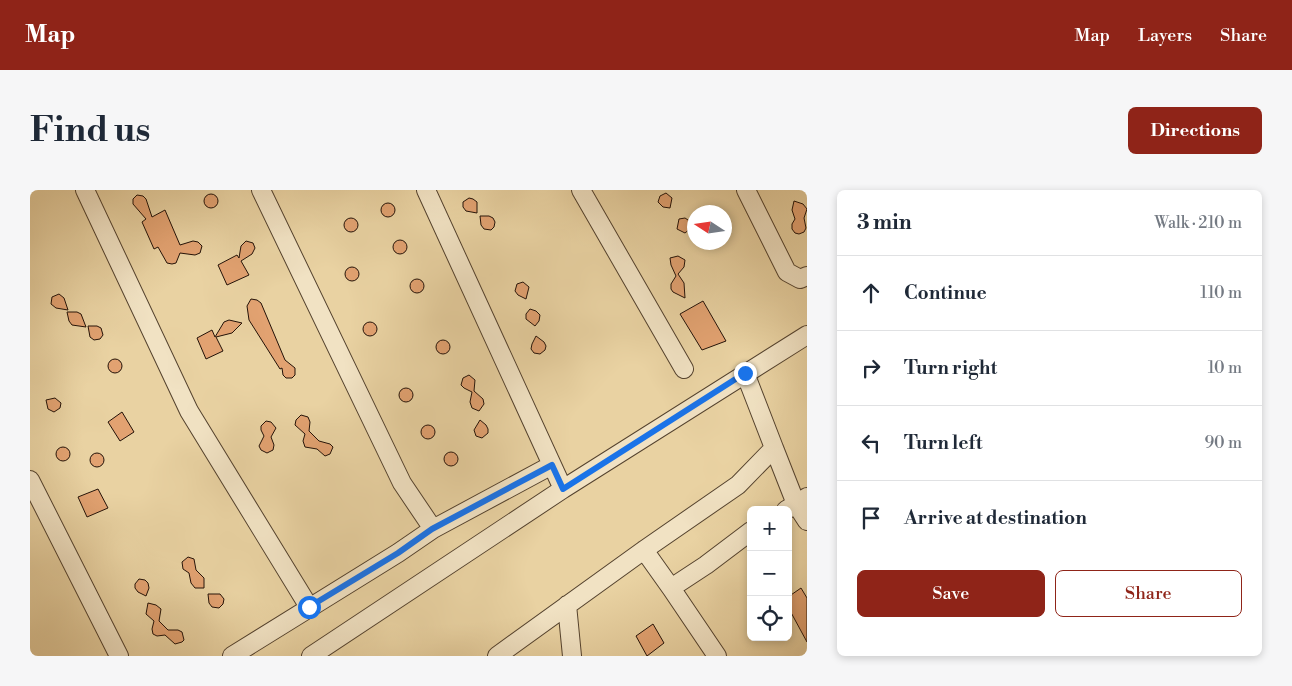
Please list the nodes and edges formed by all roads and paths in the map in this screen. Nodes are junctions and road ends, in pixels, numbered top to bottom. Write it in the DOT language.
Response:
graph roads {
  1 [pos="85,190"];
  2 [pos="261,190"];
  3 [pos="426,190"];
  4 [pos="581,190"];
  5 [pos="746,190"];
  6 [pos="807,276"];
  7 [pos="807,335"];
  8 [pos="684,368"];
  9 [pos="745,373"];
  10 [pos="774,448"];
  11 [pos="552,465"];
  12 [pos="30,480"];
  13 [pos="563,489"];
  14 [pos="797,504"];
  15 [pos="807,520"];
  16 [pos="432,529"];
  17 [pos="747,534"];
  18 [pos="644,550"];
  19 [pos="671,588"];
  20 [pos="567,605"];
  21 [pos="309,607"];
  22 [pos="119,656"];
  23 [pos="232,656"];
  24 [pos="311,656"];
  25 [pos="497,656"];
  26 [pos="572,656"];
  27 [pos="717,656"];
  1 -- 21 [label="street"];
  2 -- 16 [label="street"];
  3 -- 11 [label="street"];
  4 -- 8 [label="street"];
  5 -- 6 [label="street"];
  7 -- 9 [label="street"];
  9 -- 10 [label="street"];
  9 -- 13 [label="street"];
  10 -- 14 [label="street"];
  10 -- 18 [label="street"];
  11 -- 13 [label="street"];
  11 -- 16 [label="street"];
  12 -- 22 [label="street"];
  13 -- 24 [label="street"];
  14 -- 15 [label="street"];
  16 -- 21 [label="street"];
  17 -- 19 [label="street"];
  18 -- 19 [label="street"];
  18 -- 20 [label="street"];
  19 -- 27 [label="street"];
  20 -- 25 [label="street"];
  20 -- 26 [label="street"];
  21 -- 23 [label="street"];
}
